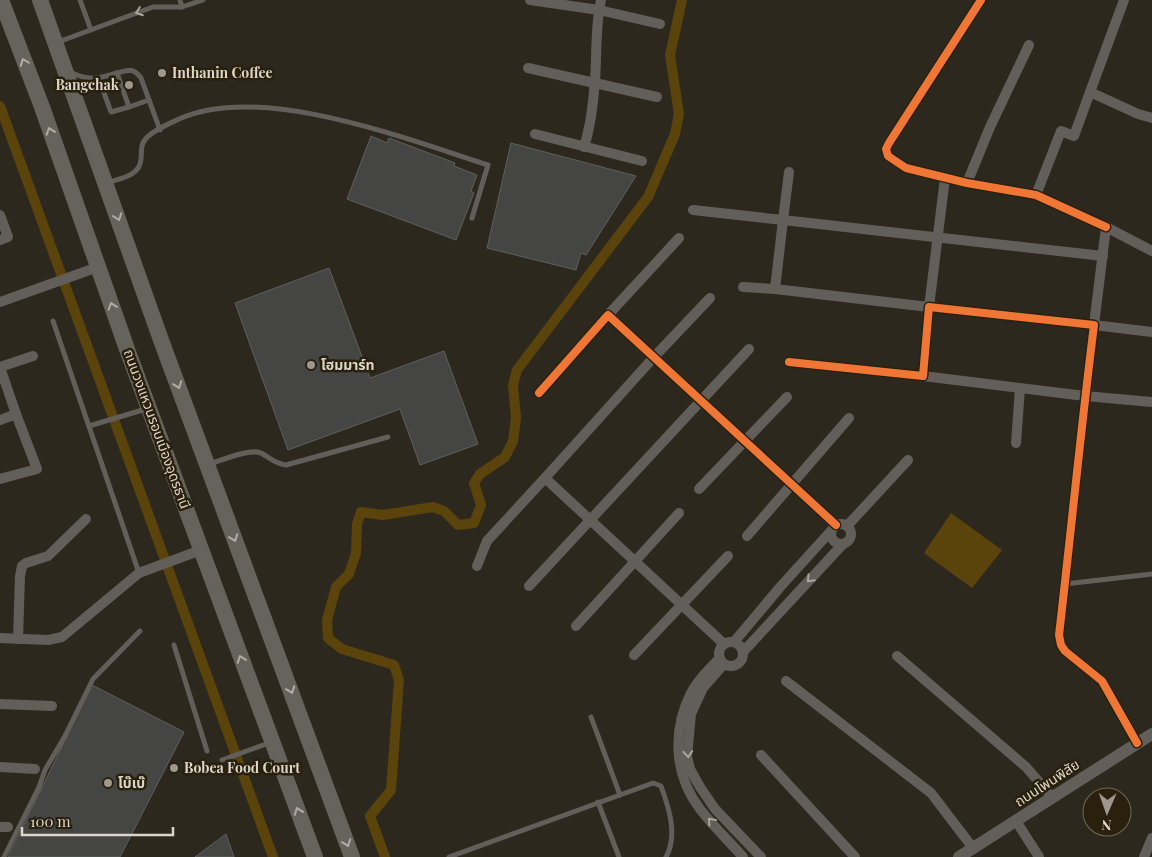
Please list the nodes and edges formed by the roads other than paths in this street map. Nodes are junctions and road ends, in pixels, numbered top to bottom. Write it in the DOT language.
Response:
graph roads {
  1 [pos="1,0"];
  2 [pos="40,0"];
  3 [pos="80,0"];
  4 [pos="180,0"];
  5 [pos="203,0"];
  6 [pos="530,0"];
  7 [pos="981,0"];
  8 [pos="1124,0"];
  9 [pos="600,5"];
  10 [pos="182,7"];
  11 [pos="660,24"];
  12 [pos="91,30"];
  13 [pos="55,43"];
  14 [pos="1029,45"];
  15 [pos="528,68"];
  16 [pos="65,70"];
  17 [pos="117,73"];
  18 [pos="99,79"];
  19 [pos="595,83"];
  20 [pos="1090,92"];
  21 [pos="658,97"];
  22 [pos="149,100"];
  23 [pos="129,106"];
  24 [pos="1152,118"];
  25 [pos="160,130"];
  26 [pos="535,134"];
  27 [pos="584,146"];
  28 [pos="642,161"];
  29 [pos="789,172"];
  30 [pos="945,178"];
  31 [pos="106,183"];
  32 [pos="967,183"];
  33 [pos="1036,195"];
  34 [pos="693,210"];
  35 [pos="0,215"];
  36 [pos="472,218"];
  37 [pos="783,220"];
  38 [pos="1106,228"];
  39 [pos="679,238"];
  40 [pos="938,238"];
  41 [pos="0,240"];
  42 [pos="1152,251"];
  43 [pos="1103,256"];
  44 [pos="98,267"];
  45 [pos="743,287"];
  46 [pos="775,289"];
  47 [pos="710,298"];
  48 [pos="0,302"];
  49 [pos="929,307"];
  50 [pos="608,315"];
  51 [pos="53,321"];
  52 [pos="1094,325"];
  53 [pos="1152,332"];
  54 [pos="749,349"];
  55 [pos="33,356"];
  56 [pos="654,357"];
  57 [pos="788,362"];
  58 [pos="0,367"];
  59 [pos="923,376"];
  60 [pos="1020,388"];
  61 [pos="539,393"];
  62 [pos="1085,396"];
  63 [pos="787,397"];
  64 [pos="700,400"];
  65 [pos="1152,402"];
  66 [pos="142,410"];
  67 [pos="16,414"];
  68 [pos="849,418"];
  69 [pos="0,420"];
  70 [pos="91,426"];
  71 [pos="388,437"];
  72 [pos="746,441"];
  73 [pos="1016,443"];
  74 [pos="908,460"];
  75 [pos="208,465"];
  76 [pos="545,478"];
  77 [pos="0,479"];
  78 [pos="792,484"];
  79 [pos="699,489"];
  80 [pos="679,513"];
  81 [pos="86,519"];
  82 [pos="590,519"];
  83 [pos="847,526"];
  84 [pos="833,528"];
  85 [pos="747,536"];
  86 [pos="843,544"];
  87 [pos="201,550"];
  88 [pos="728,556"];
  89 [pos="635,561"];
  90 [pos="477,566"];
  91 [pos="139,574"];
  92 [pos="1152,574"];
  93 [pos="1065,584"];
  94 [pos="529,586"];
  95 [pos="780,586"];
  96 [pos="792,597"];
  97 [pos="681,603"];
  98 [pos="576,626"];
  99 [pos="140,631"];
  100 [pos="0,638"];
  101 [pos="18,639"];
  102 [pos="729,643"];
  103 [pos="174,645"];
  104 [pos="743,652"];
  105 [pos="634,655"];
  106 [pos="897,656"];
  107 [pos="722,661"];
  108 [pos="786,680"];
  109 [pos="0,704"];
  110 [pos="52,706"];
  111 [pos="591,717"];
  112 [pos="1152,734"];
  113 [pos="272,742"];
  114 [pos="1137,743"];
  115 [pos="207,751"];
  116 [pos="761,755"];
  117 [pos="222,760"];
  118 [pos="0,767"];
  119 [pos="35,769"];
  120 [pos="620,794"];
  121 [pos="1052,797"];
  122 [pos="598,802"];
  123 [pos="1016,821"];
  124 [pos="1152,838"];
  125 [pos="973,848"];
  126 [pos="4,857"];
  127 [pos="315,857"];
  128 [pos="352,857"];
  129 [pos="449,857"];
  130 [pos="619,857"];
  131 [pos="666,857"];
  132 [pos="743,857"];
  133 [pos="761,857"];
  134 [pos="855,857"];
  135 [pos="959,857"];
  136 [pos="1039,857"];
  137 [pos="1144,857"];
  44 -- 1 [label="highway, ถนนวงแหวนรอบเมืองอุดรธานี, one-way"];
  2 -- 13 [label="highway"];
  3 -- 12 [label="lane"];
  4 -- 10 [label="lane"];
  5 -- 10 [label="lane"];
  6 -- 9 [label="street"];
  7 -- 30 [label="street"];
  8 -- 20 [label="street"];
  9 -- 11 [label="street"];
  9 -- 19 [label="street"];
  10 -- 12 [label="lane, one-way"];
  12 -- 13 [label="lane"];
  13 -- 16 [label="highway"];
  14 -- 32 [label="street"];
  15 -- 19 [label="street"];
  16 -- 18 [label="lane"];
  16 -- 31 [label="highway"];
  17 -- 18 [label="lane"];
  17 -- 22 [label="lane"];
  17 -- 23 [label="lane"];
  18 -- 23 [label="lane"];
  19 -- 21 [label="street"];
  19 -- 27 [label="street"];
  20 -- 24 [label="street"];
  20 -- 33 [label="street"];
  22 -- 23 [label="lane"];
  22 -- 25 [label="lane"];
  25 -- 31 [label="lane"];
  25 -- 36 [label="lane"];
  26 -- 27 [label="street"];
  27 -- 28 [label="street"];
  29 -- 37 [label="street"];
  30 -- 32 [label="street"];
  30 -- 40 [label="street"];
  31 -- 75 [label="highway, one-way"];
  32 -- 33 [label="street"];
  33 -- 38 [label="street"];
  34 -- 37 [label="street"];
  35 -- 41 [label="street"];
  37 -- 40 [label="street"];
  37 -- 46 [label="street"];
  38 -- 42 [label="street"];
  38 -- 43 [label="street"];
  39 -- 50 [label="street"];
  40 -- 43 [label="street"];
  40 -- 49 [label="street"];
  43 -- 52 [label="street"];
  44 -- 48 [label="street"];
  66 -- 44 [label="highway, ถนนวงแหวนรอบเมืองอุดรธานี, one-way"];
  45 -- 46 [label="street"];
  46 -- 49 [label="street"];
  47 -- 56 [label="street"];
  49 -- 52 [label="street"];
  49 -- 59 [label="street"];
  50 -- 56 [label="street"];
  50 -- 61 [label="street"];
  51 -- 70 [label="lane"];
  52 -- 53 [label="street"];
  52 -- 62 [label="street"];
  54 -- 64 [label="street"];
  55 -- 58 [label="street"];
  56 -- 64 [label="street"];
  56 -- 76 [label="street"];
  57 -- 59 [label="street"];
  58 -- 67 [label="street"];
  59 -- 60 [label="street"];
  60 -- 62 [label="street"];
  60 -- 73 [label="street"];
  62 -- 65 [label="street"];
  62 -- 93 [label="street"];
  63 -- 72 [label="street"];
  64 -- 72 [label="street"];
  64 -- 82 [label="street"];
  66 -- 70 [label="lane"];
  66 -- 87 [label="highway, ถนนวงแหวนรอบเมืองอุดรธานี"];
  67 -- 69 [label="street"];
  67 -- 77 [label="street"];
  68 -- 78 [label="street"];
  70 -- 91 [label="lane"];
  71 -- 75 [label="lane"];
  72 -- 78 [label="street"];
  72 -- 79 [label="street"];
  74 -- 83 [label="street"];
  75 -- 128 [label="highway, one-way"];
  76 -- 82 [label="street"];
  76 -- 90 [label="street"];
  78 -- 84 [label="street"];
  78 -- 85 [label="street"];
  80 -- 89 [label="street"];
  81 -- 101 [label="street"];
  82 -- 89 [label="street"];
  82 -- 94 [label="street"];
  83 -- 84 [label="street"];
  83 -- 86 [label="street"];
  84 -- 86 [label="street"];
  84 -- 95 [label="street"];
  86 -- 96 [label="street, one-way"];
  87 -- 91 [label="street"];
  113 -- 87 [label="highway, ถนนวงแหวนรอบเมืองอุดรธานี, one-way"];
  88 -- 97 [label="street"];
  89 -- 97 [label="street"];
  89 -- 98 [label="street"];
  91 -- 101 [label="street"];
  92 -- 93 [label="lane"];
  93 -- 114 [label="street"];
  95 -- 96 [label="street"];
  95 -- 102 [label="street"];
  96 -- 104 [label="street"];
  97 -- 102 [label="street"];
  97 -- 105 [label="street"];
  99 -- 126 [label="lane"];
  100 -- 101 [label="street"];
  102 -- 104 [label="street"];
  102 -- 107 [label="street"];
  103 -- 115 [label="lane"];
  104 -- 107 [label="street"];
  106 -- 121 [label="street"];
  132 -- 107 [label="street, one-way"];
  107 -- 133 [label="street, one-way"];
  108 -- 125 [label="street"];
  109 -- 110 [label="street"];
  111 -- 120 [label="lane"];
  112 -- 114 [label="street, ถนนโพนพิสัย"];
  113 -- 117 [label="lane"];
  127 -- 113 [label="highway, ถนนวงแหวนรอบเมืองอุดรธานี, one-way"];
  114 -- 121 [label="street, ถนนโพนพิสัย"];
  116 -- 134 [label="street"];
  118 -- 119 [label="street"];
  120 -- 122 [label="lane"];
  120 -- 131 [label="lane"];
  121 -- 123 [label="street, ถนนโพนพิสัย"];
  122 -- 129 [label="lane"];
  122 -- 130 [label="lane"];
  123 -- 125 [label="street, ถนนโพนพิสัย"];
  123 -- 136 [label="street"];
  124 -- 137 [label="street"];
  125 -- 135 [label="street, ถนนโพนพิสัย"];
}
